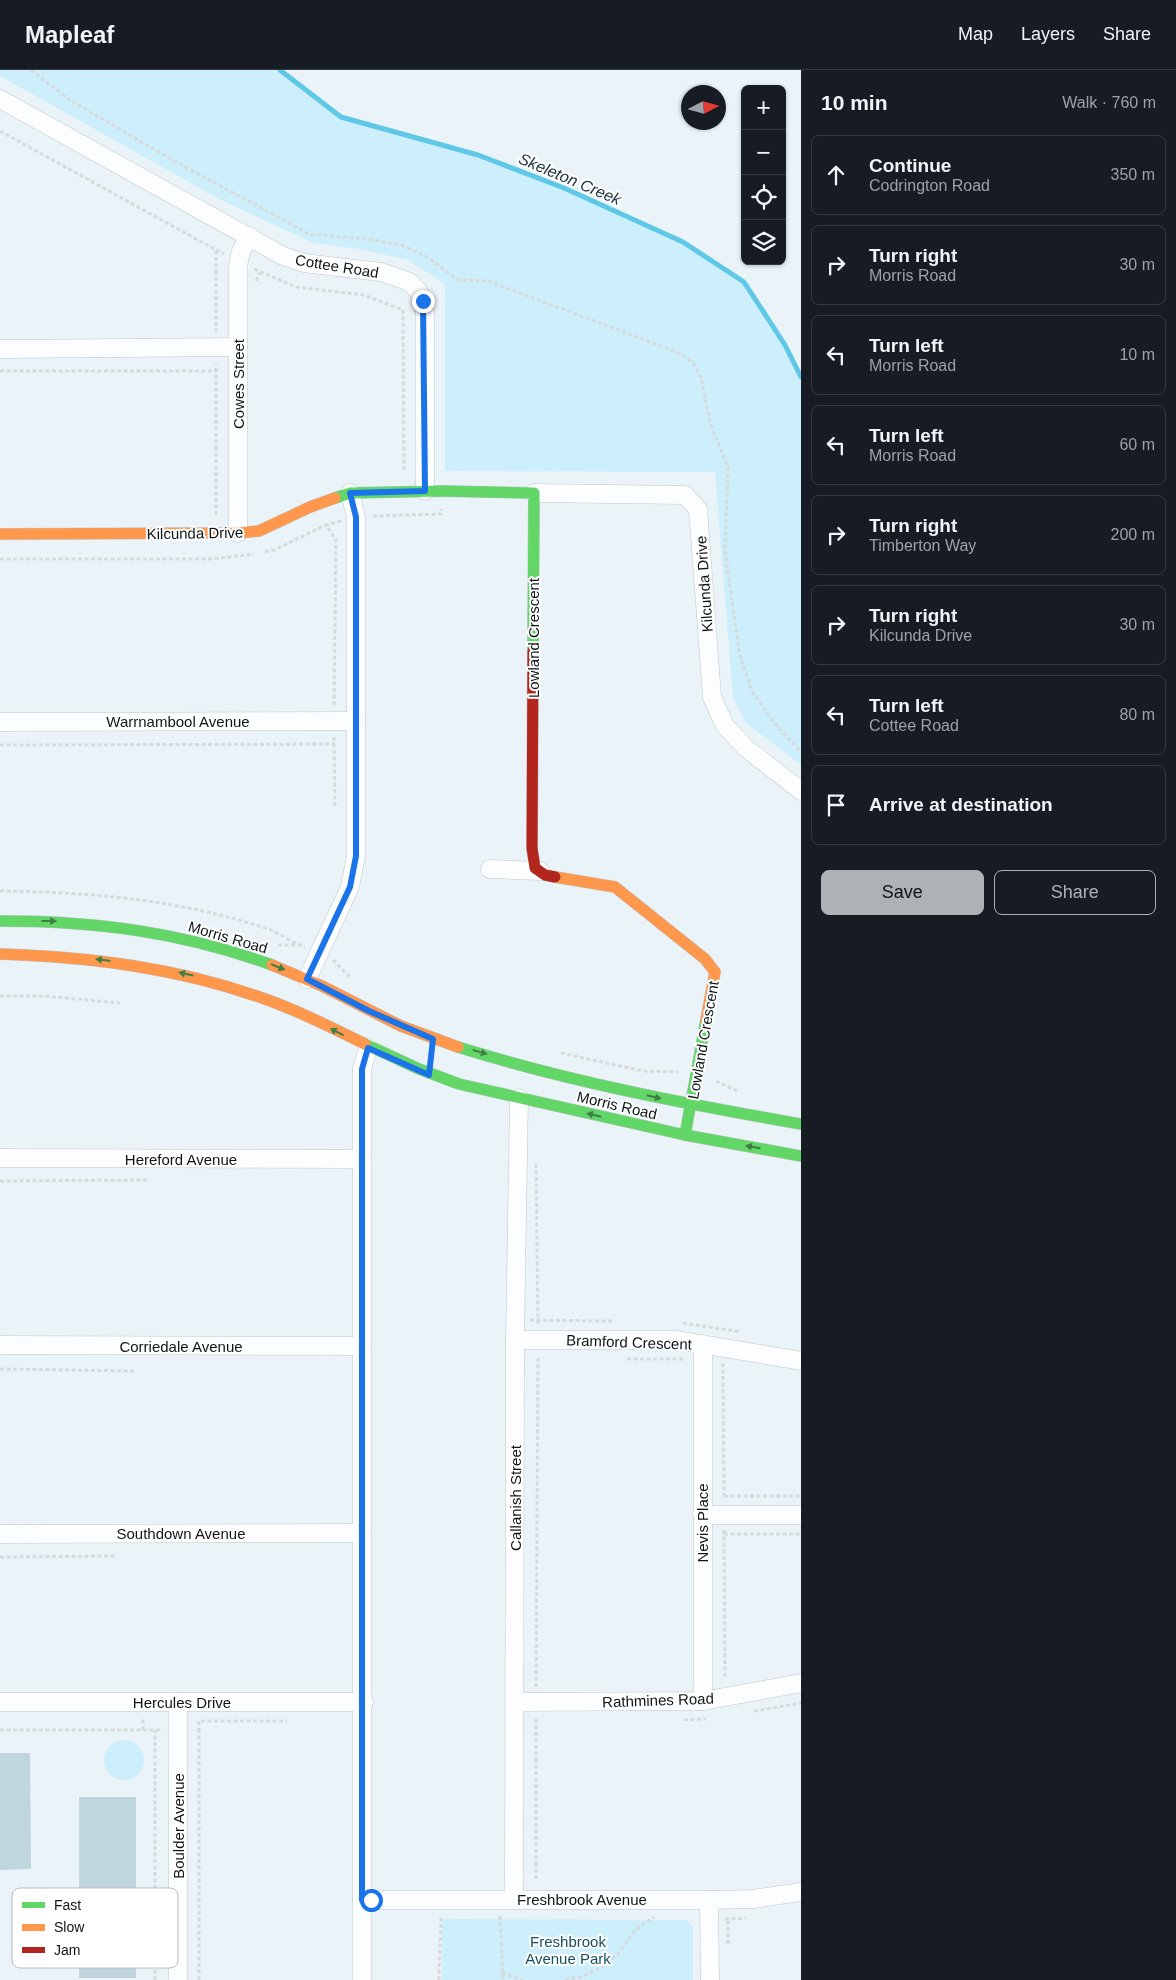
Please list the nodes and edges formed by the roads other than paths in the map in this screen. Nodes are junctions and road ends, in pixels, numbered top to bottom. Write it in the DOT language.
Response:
graph roads {
  1 [pos="0,99"];
  2 [pos="249,236"];
  3 [pos="238,346"];
  4 [pos="0,348"];
  5 [pos="433,491"];
  6 [pos="350,493"];
  7 [pos="534,493"];
  8 [pos="238,533"];
  9 [pos="0,534"];
  10 [pos="356,721"];
  11 [pos="0,722"];
  12 [pos="801,791"];
  13 [pos="490,869"];
  14 [pos="540,872"];
  15 [pos="0,921"];
  16 [pos="0,954"];
  17 [pos="307,979"];
  18 [pos="368,1048"];
  19 [pos="432,1048"];
  20 [pos="429,1075"];
  21 [pos="519,1098"];
  22 [pos="692,1105"];
  23 [pos="801,1124"];
  24 [pos="685,1135"];
  25 [pos="801,1156"];
  26 [pos="0,1158"];
  27 [pos="362,1159"];
  28 [pos="515,1340"];
  29 [pos="703,1344"];
  30 [pos="0,1345"];
  31 [pos="362,1346"];
  32 [pos="801,1362"];
  33 [pos="702,1514"];
  34 [pos="801,1515"];
  35 [pos="362,1533"];
  36 [pos="0,1534"];
  37 [pos="801,1684"];
  38 [pos="703,1701"];
  39 [pos="0,1702"];
  40 [pos="178,1702"];
  41 [pos="364,1702"];
  42 [pos="515,1702"];
  43 [pos="801,1892"];
  44 [pos="509,1893"];
  45 [pos="362,1900"];
  46 [pos="709,1900"];
  47 [pos="178,1980"];
  48 [pos="362,1980"];
  49 [pos="710,1980"];
  1 -- 2 [label="street, Cottee Road"];
  2 -- 3 [label="street, Cowes Street"];
  2 -- 5 [label="street, Cottee Road"];
  3 -- 4 [label="street"];
  3 -- 8 [label="street, Cowes Street"];
  5 -- 6 [label="street, Kilcunda Drive"];
  5 -- 7 [label="street"];
  6 -- 8 [label="street, Kilcunda Drive"];
  6 -- 10 [label="street"];
  7 -- 12 [label="street, Kilcunda Drive"];
  7 -- 14 [label="street, Lowland Crescent"];
  8 -- 9 [label="street, Kilcunda Drive"];
  10 -- 11 [label="street, Warrnambool Avenue"];
  10 -- 17 [label="street"];
  13 -- 14 [label="street, Lowland Crescent"];
  14 -- 22 [label="street, Lowland Crescent"];
  15 -- 17 [label="street, Morris Road, one-way"];
  18 -- 16 [label="street, Morris Road, one-way"];
  17 -- 19 [label="street, Morris Road"];
  18 -- 20 [label="street, Morris Road"];
  18 -- 27 [label="street"];
  19 -- 20 [label="street"];
  19 -- 22 [label="street, Morris Road, one-way"];
  20 -- 21 [label="street, Morris Road"];
  24 -- 21 [label="street, Morris Road, one-way"];
  21 -- 28 [label="street, Callanish Street"];
  22 -- 23 [label="street, Morris Road"];
  22 -- 24 [label="street, Lowland Crescent"];
  25 -- 24 [label="street, Morris Road, one-way"];
  26 -- 27 [label="street, Hereford Avenue"];
  27 -- 31 [label="street"];
  28 -- 29 [label="street, Bramford Crescent"];
  28 -- 42 [label="street, Callanish Street"];
  29 -- 32 [label="street, Bramford Crescent"];
  29 -- 33 [label="street, Nevis Place"];
  30 -- 31 [label="street, Corriedale Avenue"];
  31 -- 35 [label="street"];
  33 -- 34 [label="street"];
  33 -- 38 [label="street, Nevis Place"];
  35 -- 36 [label="street, Southdown Avenue"];
  35 -- 41 [label="street"];
  37 -- 38 [label="street, Rathmines Road"];
  38 -- 42 [label="street, Rathmines Road"];
  39 -- 40 [label="street, Hercules Drive"];
  40 -- 41 [label="street, Hercules Drive"];
  40 -- 47 [label="street, Boulder Avenue"];
  41 -- 45 [label="street"];
  42 -- 44 [label="street, Callanish Street"];
  43 -- 46 [label="street, Freshbrook Avenue"];
  44 -- 45 [label="street, Freshbrook Avenue"];
  44 -- 46 [label="street, Freshbrook Avenue"];
  45 -- 48 [label="street"];
  46 -- 49 [label="street"];
}
